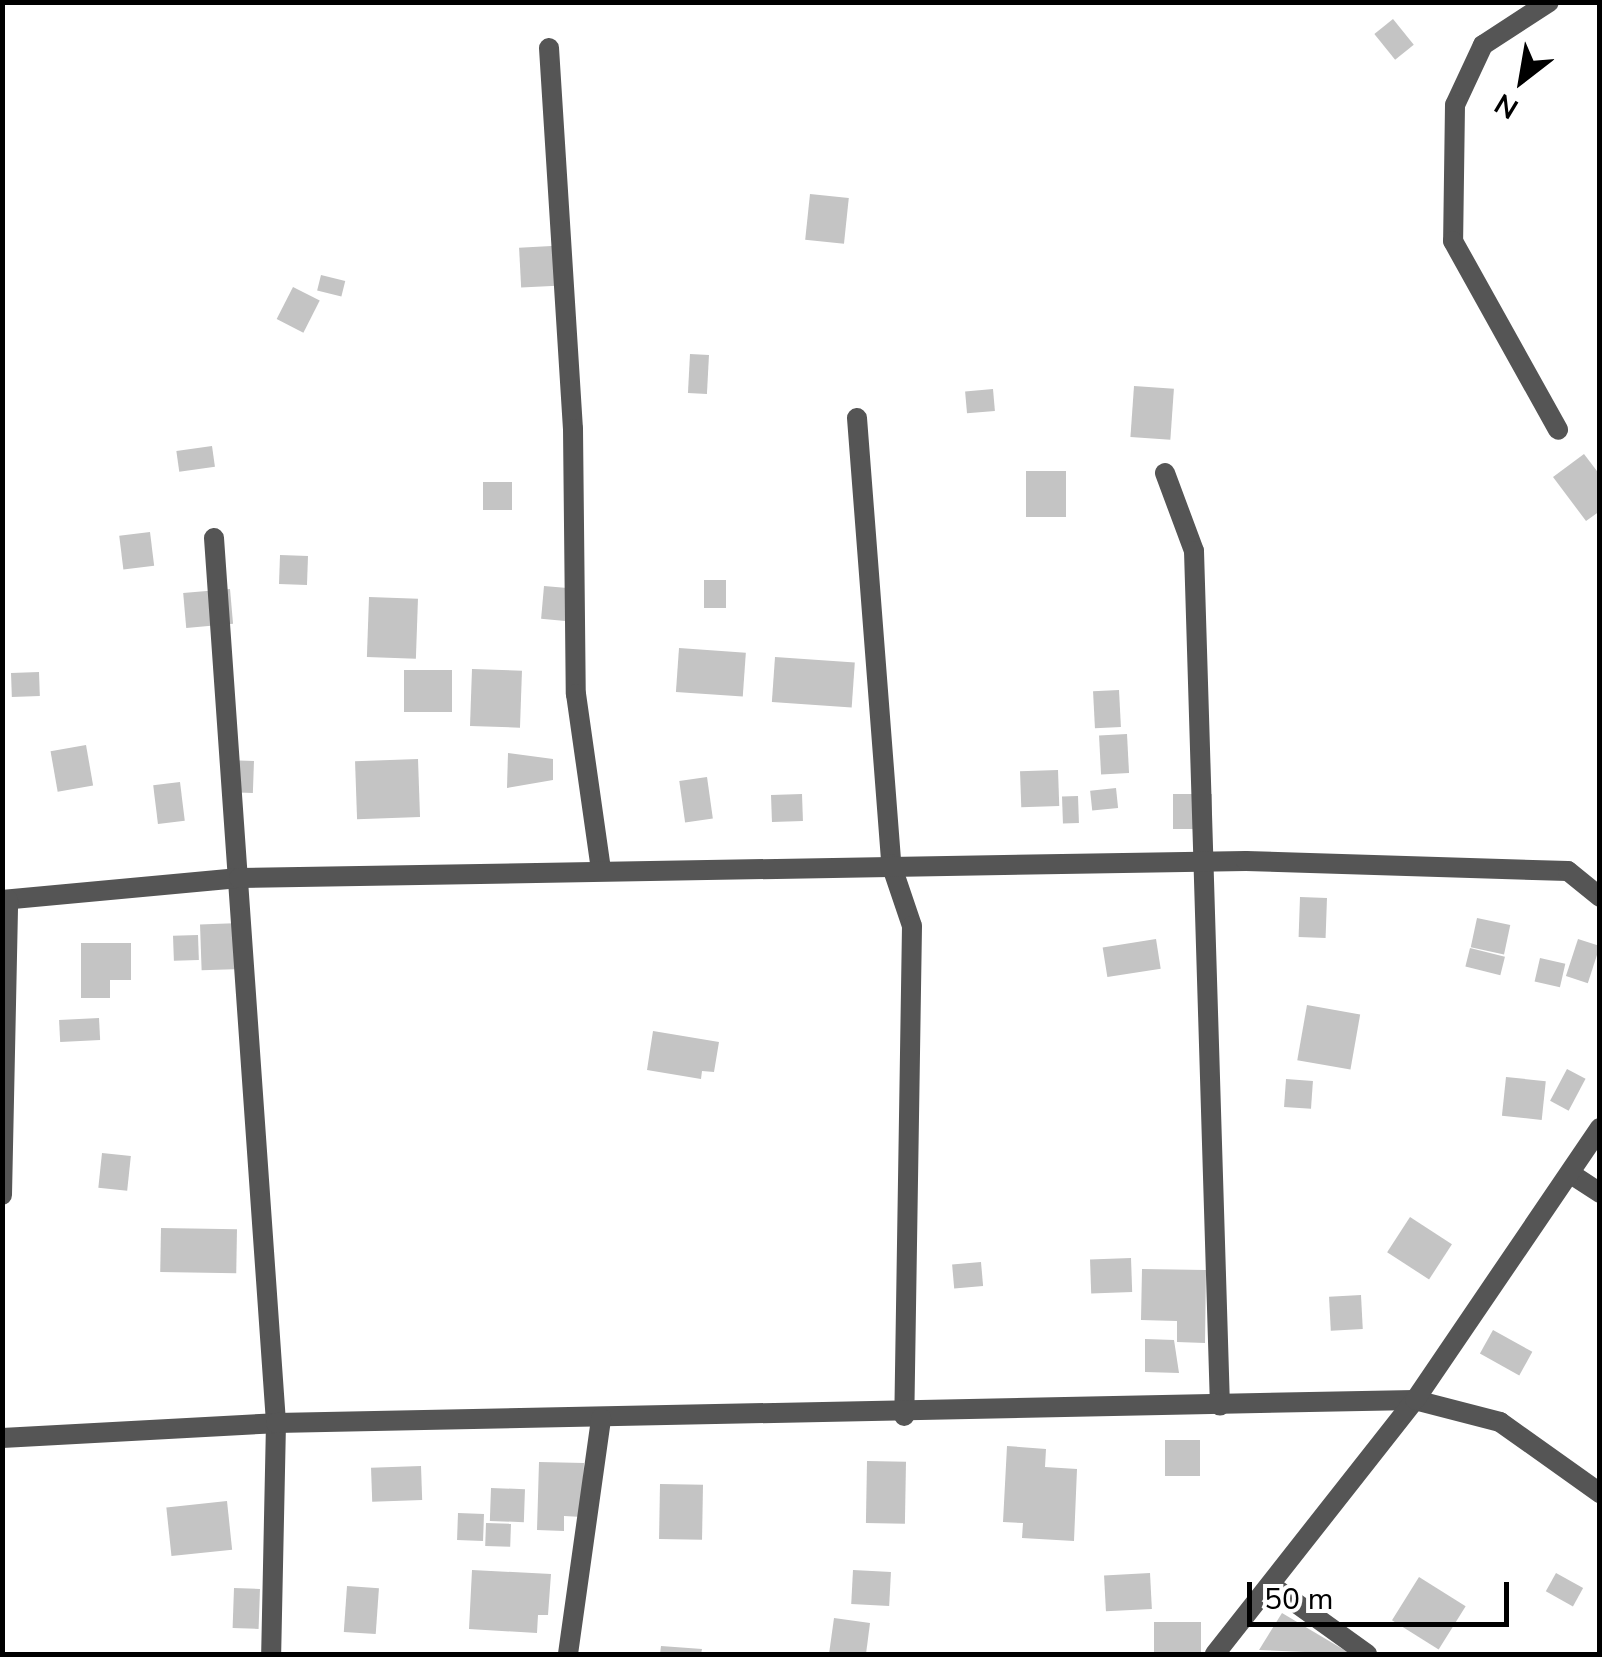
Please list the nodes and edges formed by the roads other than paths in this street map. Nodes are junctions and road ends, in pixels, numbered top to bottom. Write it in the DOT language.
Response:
graph roads {
  1 [pos="1549,2"];
  2 [pos="549,48"];
  3 [pos="857,418"];
  4 [pos="1558,430"];
  5 [pos="1166,473"];
  6 [pos="214,538"];
  7 [pos="1199,862"];
  8 [pos="891,864"];
  9 [pos="601,870"];
  10 [pos="239,878"];
  11 [pos="1600,897"];
  12 [pos="5,900"];
  13 [pos="1600,1128"];
  14 [pos="1572,1174"];
  15 [pos="1600,1193"];
  16 [pos="2,1195"];
  17 [pos="1415,1400"];
  18 [pos="1220,1406"];
  19 [pos="904,1416"];
  20 [pos="602,1418"];
  21 [pos="276,1422"];
  22 [pos="2,1438"];
  23 [pos="1600,1493"];
  24 [pos="1272,1586"];
  25 [pos="270,1654"];
  26 [pos="568,1654"];
  27 [pos="1215,1654"];
  28 [pos="1367,1654"];
  1 -- 4 [label="street"];
  2 -- 9 [label="street"];
  3 -- 8 [label="street"];
  5 -- 7 [label="street"];
  6 -- 10 [label="street"];
  7 -- 8 [label="street"];
  7 -- 11 [label="street"];
  7 -- 18 [label="street"];
  8 -- 9 [label="street"];
  8 -- 19 [label="street"];
  9 -- 10 [label="street"];
  10 -- 12 [label="street"];
  10 -- 21 [label="street"];
  12 -- 16 [label="street"];
  13 -- 14 [label="street"];
  14 -- 15 [label="street"];
  14 -- 17 [label="street"];
  17 -- 18 [label="street"];
  17 -- 23 [label="street"];
  17 -- 24 [label="street"];
  18 -- 19 [label="street"];
  19 -- 20 [label="street"];
  20 -- 21 [label="street"];
  20 -- 26 [label="street"];
  21 -- 22 [label="street"];
  21 -- 25 [label="street"];
  24 -- 27 [label="street"];
  24 -- 28 [label="street"];
}
